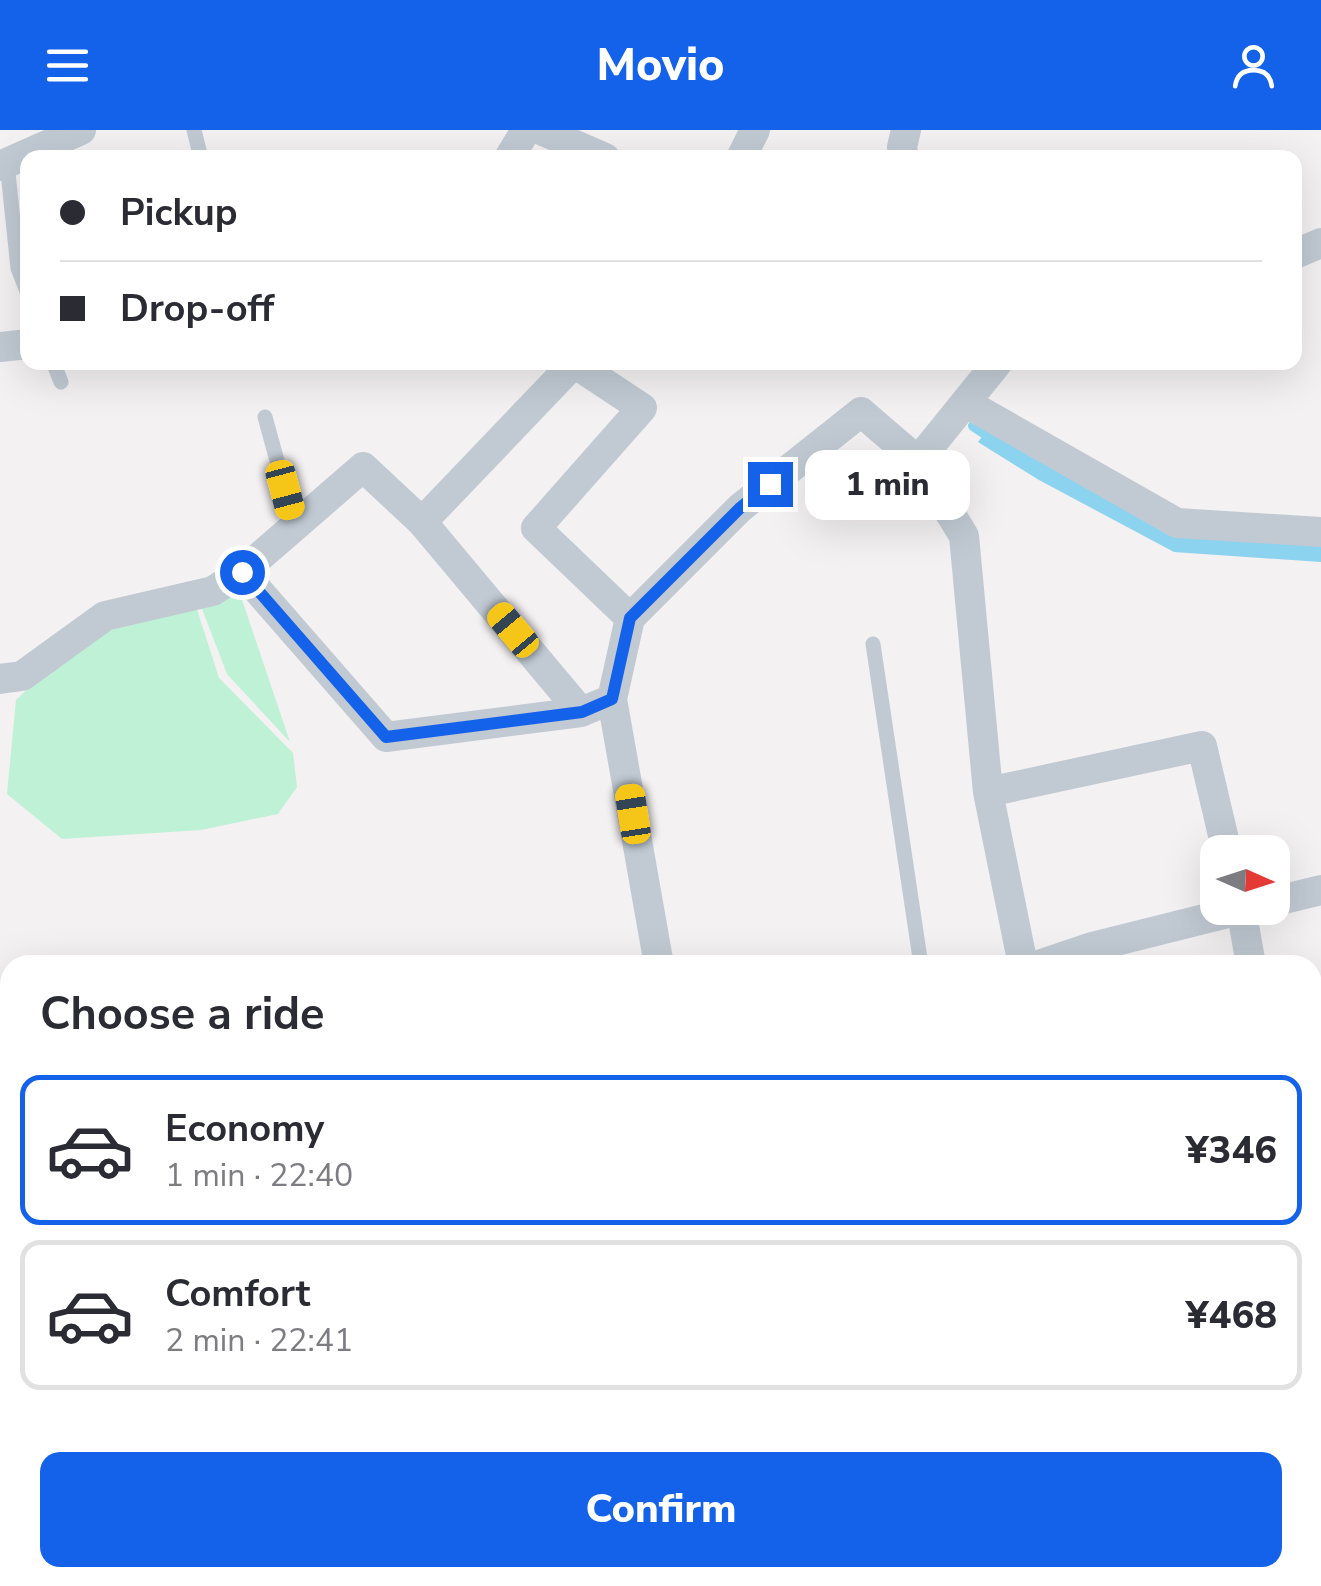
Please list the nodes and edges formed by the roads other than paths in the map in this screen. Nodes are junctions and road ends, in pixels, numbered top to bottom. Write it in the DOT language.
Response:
graph roads {
  1 [pos="80,130"];
  2 [pos="541,130"];
  3 [pos="35,150"];
  4 [pos="587,150"];
  5 [pos="4,164"];
  6 [pos="20,273"];
  7 [pos="56,370"];
  8 [pos="567,370"];
  9 [pos="585,370"];
  10 [pos="992,370"];
  11 [pos="60,382"];
  12 [pos="966,404"];
  13 [pos="265,417"];
  14 [pos="918,461"];
  15 [pos="422,522"];
  16 [pos="295,526"];
  17 [pos="1321,532"];
  18 [pos="242,572"];
  19 [pos="630,618"];
  20 [pos="873,644"];
  21 [pos="0,679"];
  22 [pos="612,699"];
  23 [pos="582,712"];
  24 [pos="988,792"];
  25 [pos="1224,835"];
  26 [pos="1321,890"];
  27 [pos="1290,898"];
  28 [pos="1200,922"];
  29 [pos="1245,925"];
  30 [pos="657,955"];
  31 [pos="920,955"];
  32 [pos="1021,955"];
  33 [pos="1096,955"];
  34 [pos="1250,955"];
  1 -- 3 [label="street"];
  2 -- 4 [label="street"];
  5 -- 6 [label="lane"];
  7 -- 11 [label="lane"];
  8 -- 15 [label="street"];
  9 -- 19 [label="street"];
  10 -- 12 [label="street"];
  12 -- 14 [label="street"];
  12 -- 17 [label="street"];
  13 -- 16 [label="lane"];
  14 -- 19 [label="street"];
  14 -- 24 [label="street"];
  15 -- 16 [label="street"];
  15 -- 23 [label="street"];
  16 -- 18 [label="street"];
  18 -- 21 [label="street"];
  18 -- 23 [label="street"];
  19 -- 22 [label="street"];
  20 -- 31 [label="lane"];
  22 -- 23 [label="street"];
  22 -- 30 [label="street"];
  24 -- 25 [label="street"];
  24 -- 32 [label="street"];
  26 -- 27 [label="street"];
  28 -- 33 [label="street"];
  29 -- 34 [label="street"];
}
